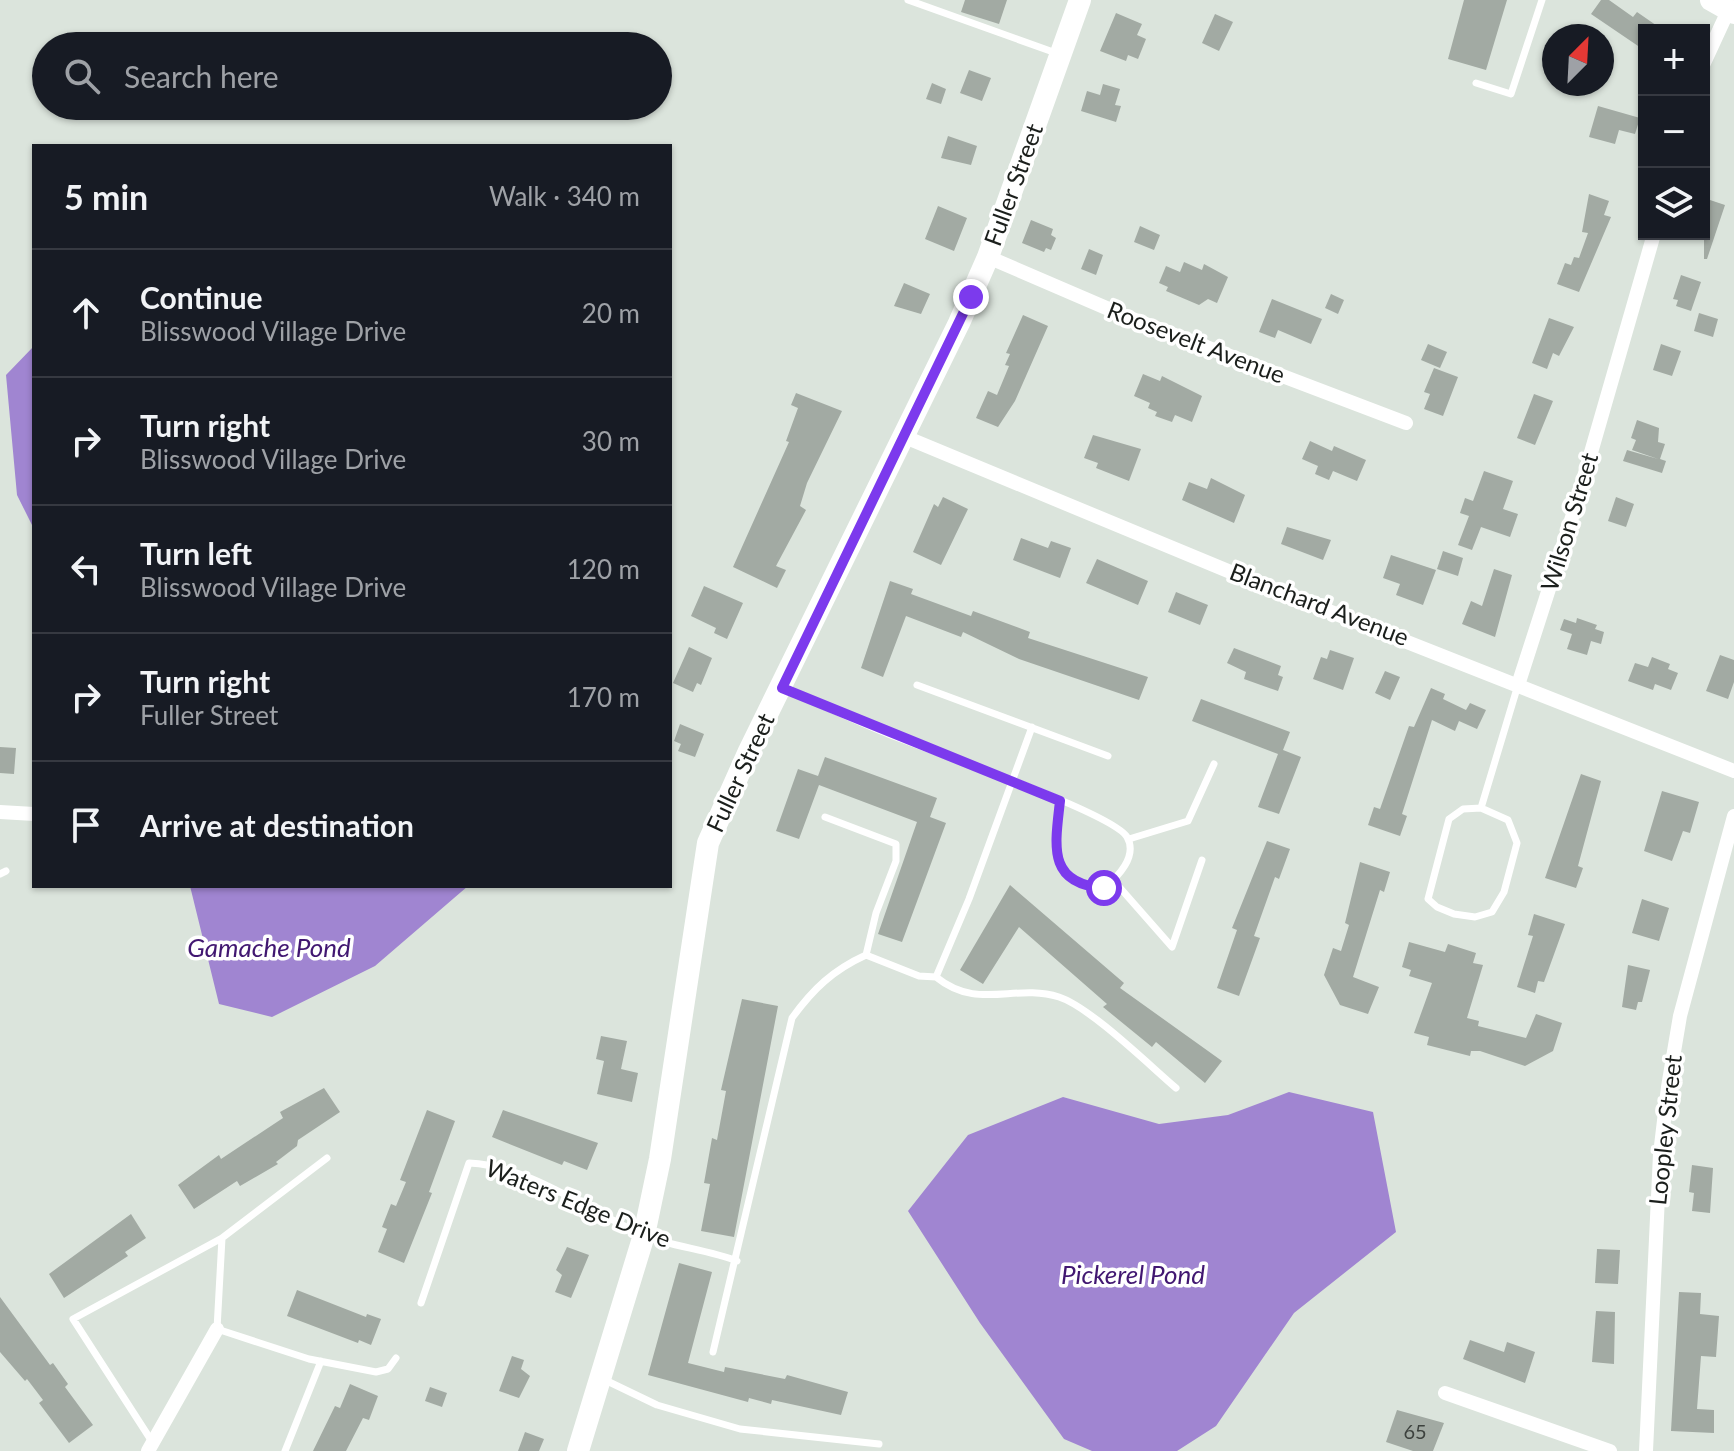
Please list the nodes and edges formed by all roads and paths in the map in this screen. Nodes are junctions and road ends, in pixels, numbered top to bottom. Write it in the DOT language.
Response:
graph roads {
  1 [pos="908,0"];
  2 [pos="942,0"];
  3 [pos="1080,0"];
  4 [pos="1542,0"];
  5 [pos="1724,8"];
  6 [pos="939,11"];
  7 [pos="1710,46"];
  8 [pos="1061,54"];
  9 [pos="1476,83"];
  10 [pos="1652,240"];
  11 [pos="988,257"];
  12 [pos="1406,423"];
  13 [pos="905,437"];
  14 [pos="917,685"];
  15 [pos="1518,685"];
  16 [pos="782,688"];
  17 [pos="1032,727"];
  18 [pos="1108,756"];
  19 [pos="1214,764"];
  20 [pos="1734,771"];
  21 [pos="1011,781"];
  22 [pos="1060,801"];
  23 [pos="1481,808"];
  24 [pos="0,812"];
  25 [pos="32,814"];
  26 [pos="1734,816"];
  27 [pos="825,817"];
  28 [pos="1129,839"];
  29 [pos="1202,860"];
  30 [pos="1114,881"];
  31 [pos="866,955"];
  32 [pos="936,977"];
  33 [pos="1176,1088"];
  34 [pos="327,1158"];
  35 [pos="644,1235"];
  36 [pos="222,1238"];
  37 [pos="737,1261"];
  38 [pos="421,1303"];
  39 [pos="217,1329"];
  40 [pos="713,1352"];
  41 [pos="396,1358"];
  42 [pos="321,1361"];
  43 [pos="603,1379"];
  44 [pos="1445,1393"];
  45 [pos="879,1444"];
  46 [pos="149,1445"];
  47 [pos="285,1451"];
  48 [pos="578,1451"];
  49 [pos="1610,1451"];
  50 [pos="1646,1451"];
  1 -- 6 [label="lane"];
  2 -- 6 [label="lane"];
  3 -- 8 [label="street, Fuller Street"];
  4 -- 9 [label="lane"];
  5 -- 7 [label="street"];
  6 -- 8 [label="lane"];
  8 -- 11 [label="street, Fuller Street"];
  10 -- 15 [label="street, Wilson Street"];
  11 -- 12 [label="street, Roosevelt Avenue"];
  11 -- 13 [label="street, Fuller Street"];
  13 -- 15 [label="street, Blanchard Avenue"];
  13 -- 16 [label="street, Fuller Street"];
  14 -- 17 [label="lane"];
  15 -- 20 [label="street, Blanchard Avenue"];
  15 -- 23 [label="lane, Wilson Street"];
  16 -- 21 [label="lane"];
  16 -- 35 [label="street, Fuller Street"];
  17 -- 18 [label="lane"];
  17 -- 21 [label="lane"];
  19 -- 28 [label="lane"];
  21 -- 22 [label="lane"];
  21 -- 32 [label="lane"];
  22 -- 28 [label="lane"];
  22 -- 30 [label="lane"];
  23 -- 23 [label="lane"];
  24 -- 25 [label="street"];
  26 -- 50 [label="street, Loopley Street"];
  27 -- 31 [label="lane"];
  28 -- 30 [label="lane"];
  29 -- 30 [label="lane"];
  31 -- 32 [label="lane"];
  31 -- 37 [label="lane"];
  32 -- 33 [label="lane"];
  34 -- 36 [label="lane"];
  35 -- 37 [label="lane, Waters Edge Drive"];
  35 -- 38 [label="lane, Waters Edge Drive"];
  35 -- 43 [label="street, Fuller Street"];
  36 -- 39 [label="lane"];
  36 -- 46 [label="lane"];
  37 -- 40 [label="lane"];
  39 -- 42 [label="lane"];
  39 -- 46 [label="street"];
  41 -- 42 [label="lane"];
  42 -- 47 [label="lane"];
  43 -- 45 [label="lane"];
  43 -- 48 [label="street, Fuller Street"];
  44 -- 49 [label="street"];
}
